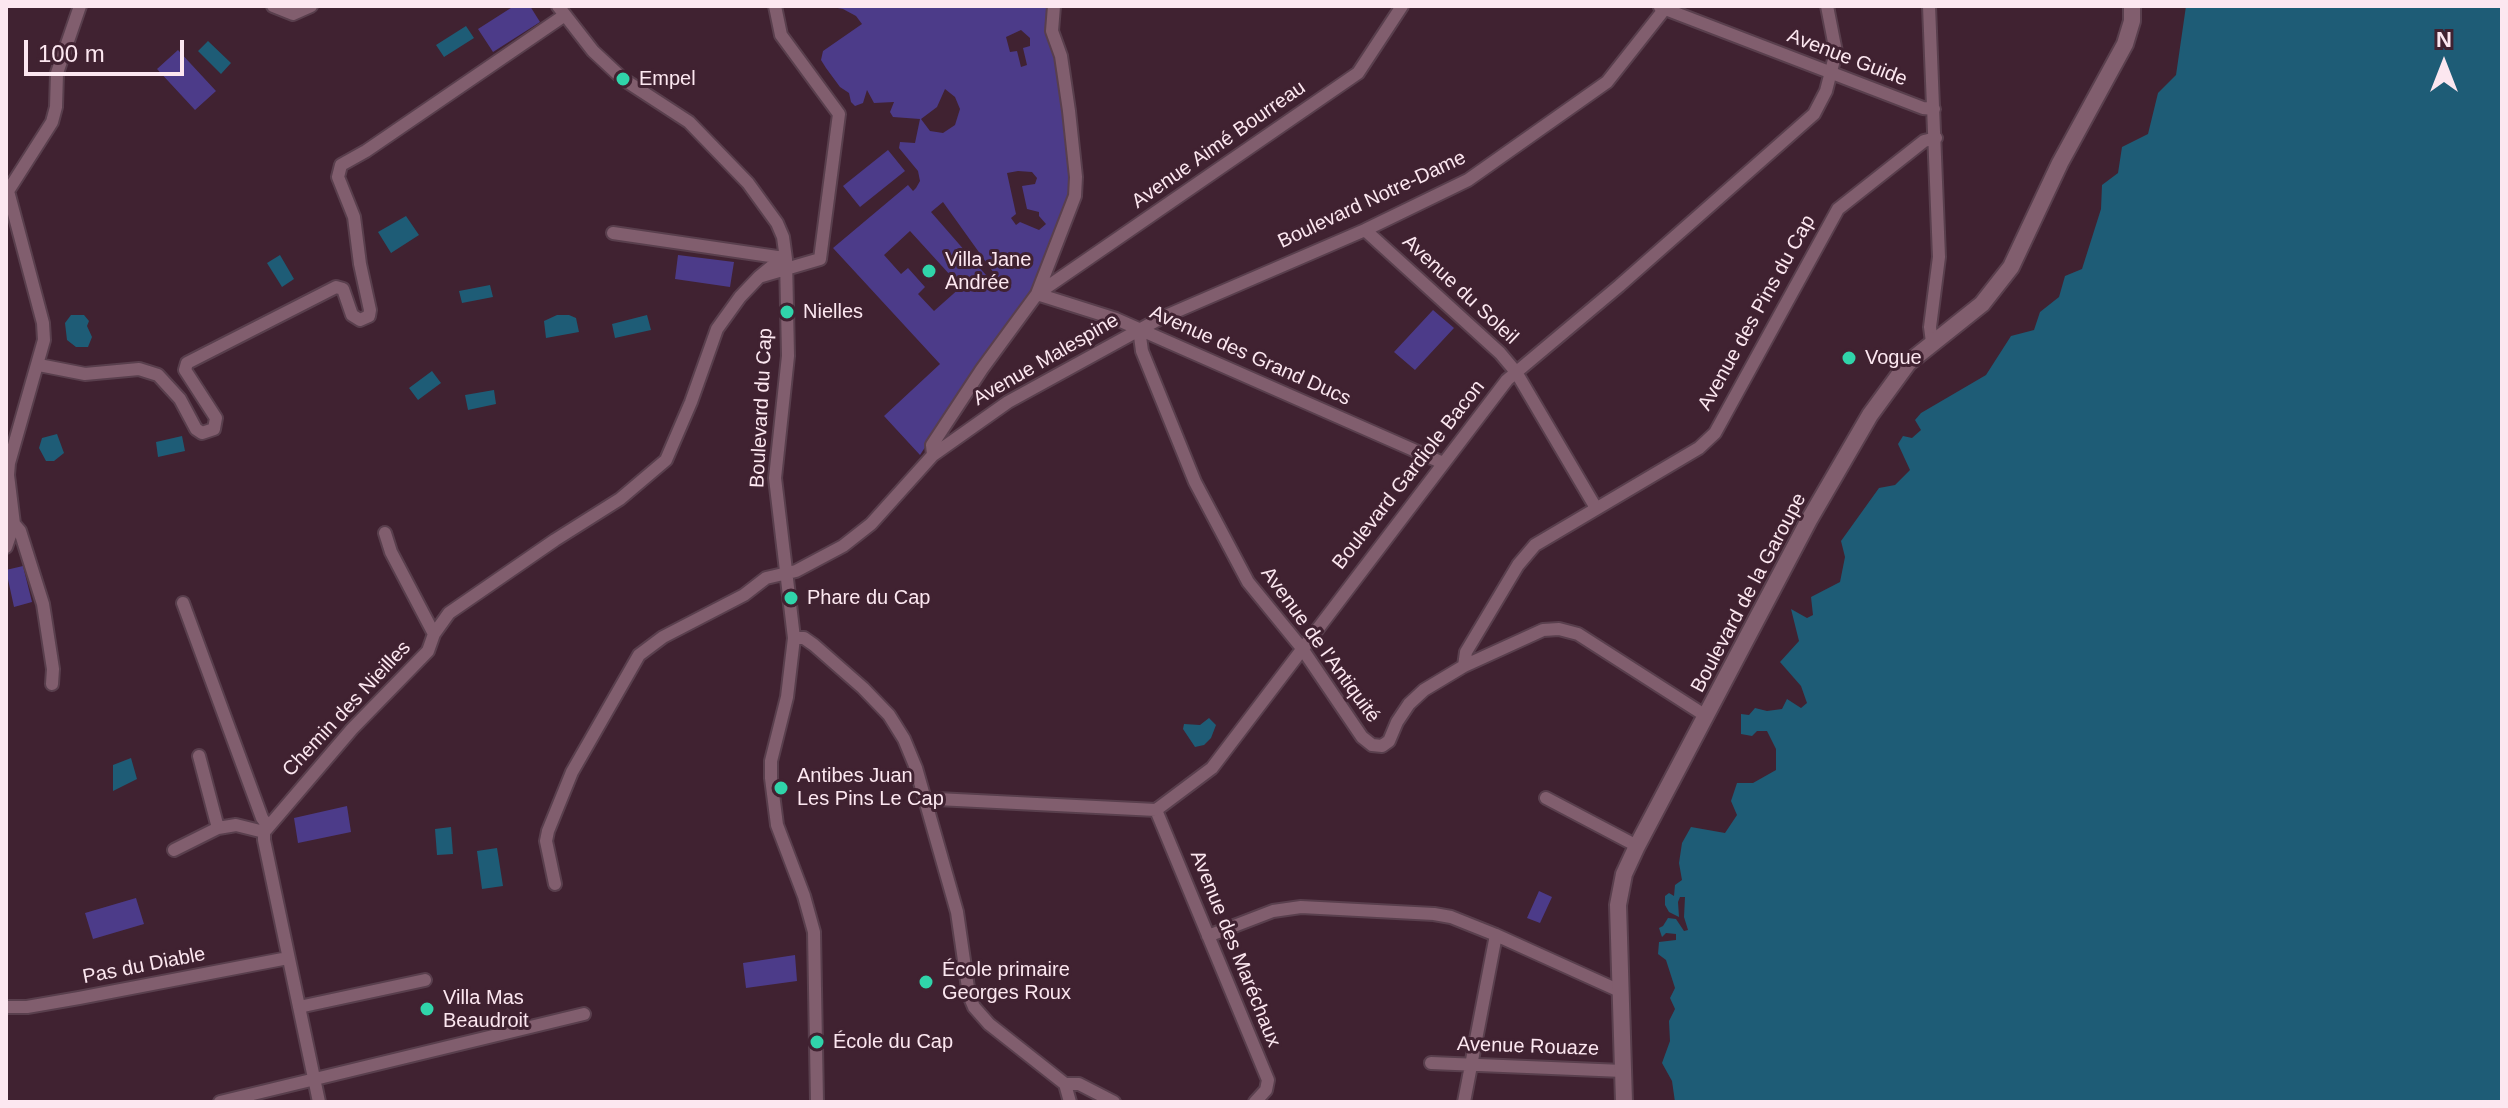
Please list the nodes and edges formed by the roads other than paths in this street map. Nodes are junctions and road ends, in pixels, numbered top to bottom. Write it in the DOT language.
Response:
graph roads {
  1 [pos="80,6"];
  2 [pos="273,6"];
  3 [pos="311,6"];
  4 [pos="775,6"];
  5 [pos="1054,6"];
  6 [pos="1402,6"];
  7 [pos="1827,6"];
  8 [pos="1929,6"];
  9 [pos="2132,6"];
  10 [pos="1663,7"];
  11 [pos="562,11"];
  12 [pos="1832,73"];
  13 [pos="1934,109"];
  14 [pos="1936,138"];
  15 [pos="7,191"];
  16 [pos="1365,230"];
  17 [pos="613,233"];
  18 [pos="786,264"];
  19 [pos="1037,294"];
  20 [pos="1139,329"];
  21 [pos="1932,342"];
  22 [pos="39,365"];
  23 [pos="1516,372"];
  24 [pos="933,455"];
  25 [pos="1443,463"];
  26 [pos="1596,508"];
  27 [pos="14,524"];
  28 [pos="385,533"];
  29 [pos="6,547"];
  30 [pos="787,572"];
  31 [pos="183,603"];
  32 [pos="434,634"];
  33 [pos="794,638"];
  34 [pos="1301,647"];
  35 [pos="1464,666"];
  36 [pos="52,684"];
  37 [pos="1706,716"];
  38 [pos="199,756"];
  39 [pos="1546,798"];
  40 [pos="926,803"];
  41 [pos="1156,810"];
  42 [pos="218,828"];
  43 [pos="266,829"];
  44 [pos="1637,846"];
  45 [pos="174,850"];
  46 [pos="555,884"];
  47 [pos="1496,935"];
  48 [pos="1208,936"];
  49 [pos="288,958"];
  50 [pos="425,980"];
  51 [pos="1622,992"];
  52 [pos="6,1007"];
  53 [pos="299,1007"];
  54 [pos="584,1014"];
  55 [pos="1431,1063"];
  56 [pos="1471,1066"];
  57 [pos="1623,1071"];
  58 [pos="316,1080"];
  59 [pos="1065,1084"];
  60 [pos="220,1102"];
  61 [pos="319,1102"];
  62 [pos="817,1102"];
  63 [pos="1070,1102"];
  64 [pos="1114,1102"];
  65 [pos="1255,1102"];
  66 [pos="1464,1102"];
  67 [pos="1624,1102"];
  1 -- 15 [label="street"];
  2 -- 3 [label="street"];
  4 -- 18 [label="street, Chemin des Nieilles"];
  5 -- 19 [label="street"];
  6 -- 19 [label="street, Avenue Aimé Bourreau"];
  7 -- 12 [label="street, Boulevard Gardiole Bacon"];
  8 -- 13 [label="street"];
  9 -- 21 [label="street, Boulevard de la Garoupe"];
  10 -- 12 [label="street, Avenue Guide"];
  10 -- 16 [label="street, Boulevard Notre-Dame"];
  11 -- 18 [label="street, Boulevard du Cap"];
  11 -- 22 [label="street"];
  12 -- 13 [label="street, Avenue Guide"];
  12 -- 23 [label="street, Boulevard Gardiole Bacon"];
  13 -- 14 [label="street"];
  14 -- 21 [label="street"];
  14 -- 26 [label="street, Avenue des Pins du Cap"];
  15 -- 22 [label="street"];
  16 -- 20 [label="street, Boulevard Notre-Dame"];
  16 -- 23 [label="street, Avenue du Soleil"];
  17 -- 18 [label="street"];
  18 -- 30 [label="street, Boulevard du Cap"];
  18 -- 32 [label="street, Chemin des Nieilles"];
  19 -- 20 [label="street, Avenue des Grand Ducs"];
  19 -- 24 [label="street"];
  20 -- 24 [label="street, Avenue Malespine"];
  20 -- 25 [label="street, Avenue des Grand Ducs"];
  20 -- 34 [label="street, Avenue de l'Antiquité"];
  21 -- 37 [label="street, Boulevard de la Garoupe"];
  22 -- 27 [label="street"];
  23 -- 25 [label="street, Boulevard Gardiole Bacon"];
  23 -- 26 [label="street, Avenue du Soleil"];
  24 -- 30 [label="street, Avenue Malespine"];
  25 -- 34 [label="street, Boulevard Gardiole Bacon"];
  26 -- 35 [label="street, Avenue des Pins du Cap"];
  27 -- 29 [label="street"];
  27 -- 36 [label="street"];
  28 -- 32 [label="street"];
  30 -- 33 [label="street, Boulevard du Cap"];
  30 -- 46 [label="street, Avenue Malespine"];
  31 -- 43 [label="street"];
  32 -- 43 [label="street, Chemin des Nieilles"];
  33 -- 40 [label="street"];
  33 -- 62 [label="street, Boulevard du Cap"];
  34 -- 35 [label="street, Avenue de l'Antiquité"];
  34 -- 41 [label="street, Boulevard Gardiole Bacon"];
  35 -- 37 [label="street, Avenue de l'Antiquité"];
  37 -- 44 [label="street, Boulevard de la Garoupe"];
  38 -- 42 [label="street"];
  39 -- 44 [label="street"];
  40 -- 41 [label="street"];
  40 -- 59 [label="street"];
  41 -- 48 [label="street, Avenue des Maréchaux"];
  42 -- 43 [label="street"];
  42 -- 45 [label="street"];
  43 -- 49 [label="street"];
  44 -- 51 [label="street, Boulevard de la Garoupe"];
  47 -- 48 [label="street"];
  47 -- 51 [label="street"];
  47 -- 56 [label="street"];
  48 -- 65 [label="street, Avenue des Maréchaux"];
  49 -- 52 [label="street, Pas du Diable"];
  49 -- 53 [label="street"];
  50 -- 53 [label="street"];
  51 -- 57 [label="street, Boulevard de la Garoupe"];
  53 -- 58 [label="street"];
  54 -- 58 [label="street"];
  55 -- 56 [label="street, Avenue Rouaze"];
  56 -- 57 [label="street, Avenue Rouaze"];
  56 -- 66 [label="street"];
  57 -- 67 [label="street, Boulevard de la Garoupe"];
  58 -- 60 [label="street"];
  58 -- 61 [label="street"];
  59 -- 63 [label="street"];
  59 -- 64 [label="street"];
}
